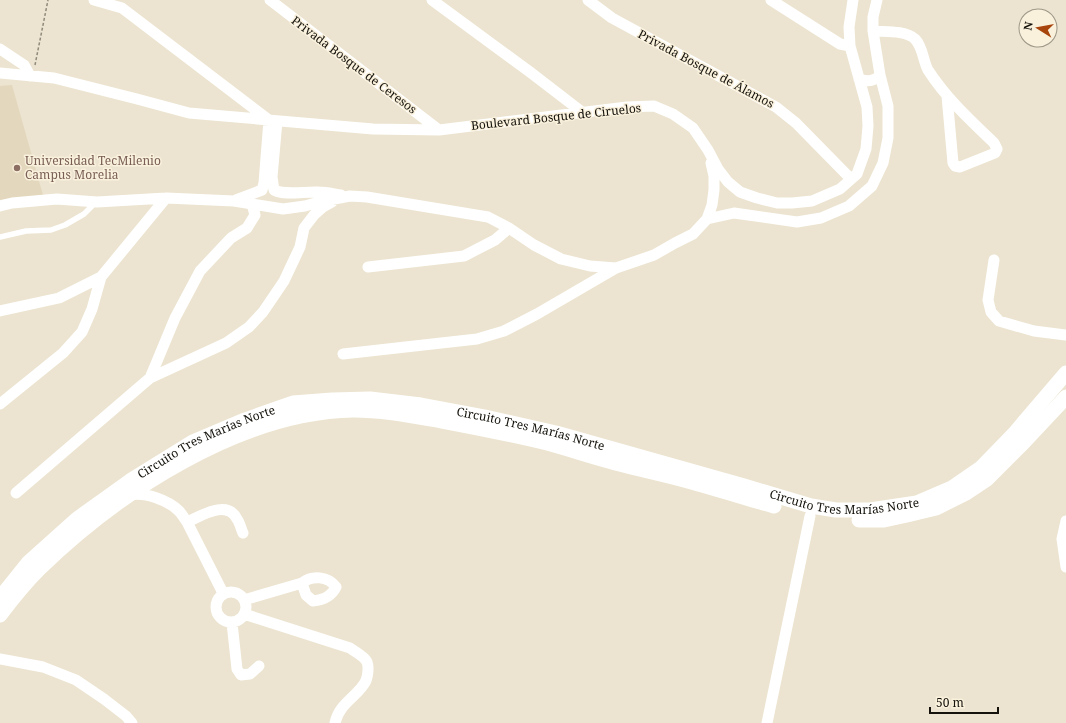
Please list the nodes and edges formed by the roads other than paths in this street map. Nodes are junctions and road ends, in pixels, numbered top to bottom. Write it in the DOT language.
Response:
graph roads {
  1 [pos="94,0"];
  2 [pos="270,0"];
  3 [pos="432,0"];
  4 [pos="588,0"];
  5 [pos="771,0"];
  6 [pos="853,0"];
  7 [pos="877,0"];
  8 [pos="873,31"];
  9 [pos="850,46"];
  10 [pos="0,49"];
  11 [pos="0,73"];
  12 [pos="880,75"];
  13 [pos="32,76"];
  14 [pos="859,79"];
  15 [pos="947,96"];
  16 [pos="888,106"];
  17 [pos="867,107"];
  18 [pos="582,112"];
  19 [pos="273,120"];
  20 [pos="439,130"];
  21 [pos="708,150"];
  22 [pos="851,179"];
  23 [pos="350,196"];
  24 [pos="166,198"];
  25 [pos="338,198"];
  26 [pos="234,201"];
  27 [pos="97,202"];
  28 [pos="252,204"];
  29 [pos="0,206"];
  30 [pos="707,219"];
  31 [pos="509,228"];
  32 [pos="0,237"];
  33 [pos="994,260"];
  34 [pos="368,267"];
  35 [pos="616,268"];
  36 [pos="101,277"];
  37 [pos="0,310"];
  38 [pos="1066,336"];
  39 [pos="343,354"];
  40 [pos="1066,374"];
  41 [pos="150,378"];
  42 [pos="1066,397"];
  43 [pos="0,404"];
  44 [pos="554,439"];
  45 [pos="16,493"];
  46 [pos="129,496"];
  47 [pos="884,514"];
  48 [pos="810,516"];
  49 [pos="1066,521"];
  50 [pos="187,522"];
  51 [pos="243,533"];
  52 [pos="34,566"];
  53 [pos="1066,567"];
  54 [pos="302,583"];
  55 [pos="223,593"];
  56 [pos="0,598"];
  57 [pos="244,600"];
  58 [pos="244,614"];
  59 [pos="0,615"];
  60 [pos="232,623"];
  61 [pos="1,658"];
  62 [pos="259,666"];
  63 [pos="132,723"];
  64 [pos="335,723"];
  65 [pos="767,723"];
  1 -- 19 [label="street"];
  2 -- 20 [label="street, Privada Bosque de Ceresos"];
  3 -- 18 [label="street"];
  4 -- 22 [label="street, Privada Bosque de Álamos"];
  5 -- 9 [label="street"];
  6 -- 9 [label="street, Boulevard Bosque de Ciruelos"];
  7 -- 8 [label="street"];
  8 -- 12 [label="street"];
  8 -- 15 [label="street"];
  9 -- 14 [label="street, Boulevard Bosque de Ciruelos"];
  10 -- 13 [label="street"];
  11 -- 13 [label="street, Boulevard Bosque de Ciruelos"];
  12 -- 14 [label="street"];
  12 -- 16 [label="street"];
  13 -- 19 [label="street, Boulevard Bosque de Ciruelos"];
  14 -- 17 [label="street, Boulevard Bosque de Ciruelos"];
  15 -- 15 [label="street"];
  16 -- 17 [label="street"];
  16 -- 30 [label="street"];
  17 -- 22 [label="street, Boulevard Bosque de Ciruelos"];
  18 -- 20 [label="street, Boulevard Bosque de Ciruelos"];
  18 -- 21 [label="street, Boulevard Bosque de Ciruelos"];
  19 -- 20 [label="street, Boulevard Bosque de Ciruelos"];
  19 -- 23 [label="street"];
  19 -- 26 [label="street"];
  21 -- 22 [label="street, Boulevard Bosque de Ciruelos"];
  21 -- 30 [label="street"];
  23 -- 25 [label="street"];
  23 -- 31 [label="street"];
  24 -- 26 [label="street"];
  24 -- 27 [label="street"];
  24 -- 36 [label="street"];
  25 -- 28 [label="street"];
  25 -- 41 [label="street"];
  26 -- 28 [label="street"];
  27 -- 29 [label="street"];
  27 -- 32 [label="lane"];
  28 -- 41 [label="street"];
  30 -- 35 [label="street"];
  31 -- 34 [label="street"];
  31 -- 35 [label="street"];
  33 -- 38 [label="street"];
  35 -- 39 [label="street"];
  36 -- 37 [label="street"];
  36 -- 43 [label="street"];
  40 -- 47 [label="street, Circuito Tres Marías Norte"];
  41 -- 45 [label="street"];
  42 -- 47 [label="street, Circuito Tres Marías Norte"];
  44 -- 46 [label="street, Circuito Tres Marías Norte"];
  44 -- 47 [label="street, Circuito Tres Marías Norte"];
  44 -- 48 [label="street, Circuito Tres Marías Norte"];
  44 -- 52 [label="street, Circuito Tres Marías Norte"];
  46 -- 50 [label="street"];
  46 -- 52 [label="street, Circuito Tres Marías Norte"];
  47 -- 48 [label="street, Circuito Tres Marías Norte"];
  48 -- 65 [label="street"];
  49 -- 53 [label="street"];
  50 -- 51 [label="street"];
  50 -- 55 [label="street"];
  52 -- 56 [label="street, Circuito Tres Marías Norte"];
  52 -- 59 [label="street, Circuito Tres Marías Norte"];
  54 -- 57 [label="street"];
  55 -- 57 [label="street"];
  55 -- 60 [label="street"];
  57 -- 58 [label="street"];
  58 -- 60 [label="street"];
  58 -- 64 [label="street"];
  60 -- 62 [label="street"];
  61 -- 63 [label="street"];
}
